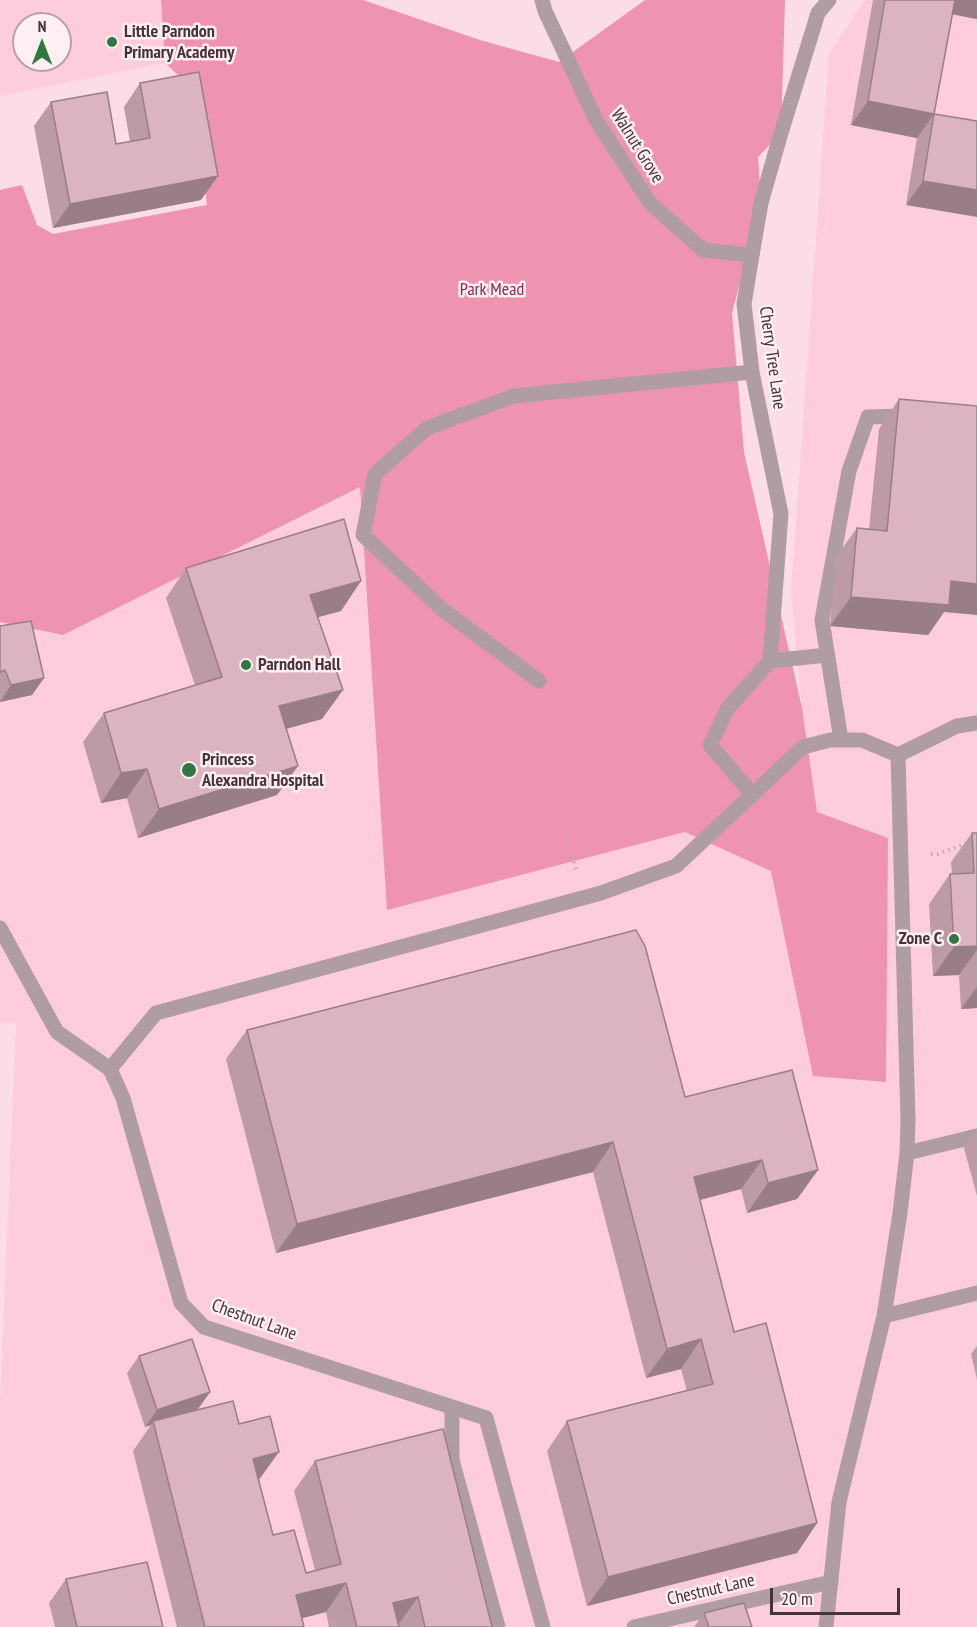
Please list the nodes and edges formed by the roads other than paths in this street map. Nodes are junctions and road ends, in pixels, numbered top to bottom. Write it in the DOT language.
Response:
graph roads {
  1 [pos="542,0"];
  2 [pos="829,0"];
  3 [pos="752,255"];
  4 [pos="752,372"];
  5 [pos="924,415"];
  6 [pos="827,655"];
  7 [pos="770,661"];
  8 [pos="539,681"];
  9 [pos="977,723"];
  10 [pos="841,740"];
  11 [pos="898,755"];
  12 [pos="753,795"];
  13 [pos="0,928"];
  14 [pos="110,1069"];
  15 [pos="977,1136"];
  16 [pos="907,1153"];
  17 [pos="977,1293"];
  18 [pos="884,1316"];
  19 [pos="452,1407"];
  20 [pos="831,1582"];
  21 [pos="498,1627"];
  22 [pos="543,1627"];
  23 [pos="634,1627"];
  24 [pos="826,1627"];
  1 -- 3 [label="street, Walnut Grove"];
  2 -- 3 [label="street, Cherry Tree Lane"];
  3 -- 4 [label="street, Cherry Tree Lane"];
  4 -- 7 [label="street, Cherry Tree Lane"];
  4 -- 8 [label="street"];
  5 -- 6 [label="street"];
  6 -- 7 [label="street"];
  6 -- 10 [label="street"];
  7 -- 12 [label="street"];
  9 -- 11 [label="street"];
  10 -- 11 [label="street"];
  10 -- 12 [label="street"];
  11 -- 16 [label="street"];
  12 -- 14 [label="street"];
  13 -- 14 [label="street"];
  14 -- 19 [label="street, Chestnut Lane"];
  15 -- 16 [label="street"];
  16 -- 18 [label="street"];
  17 -- 18 [label="street"];
  18 -- 20 [label="street"];
  19 -- 21 [label="street"];
  19 -- 22 [label="street, Chestnut Lane"];
  20 -- 23 [label="street, Chestnut Lane"];
  20 -- 24 [label="street"];
}
